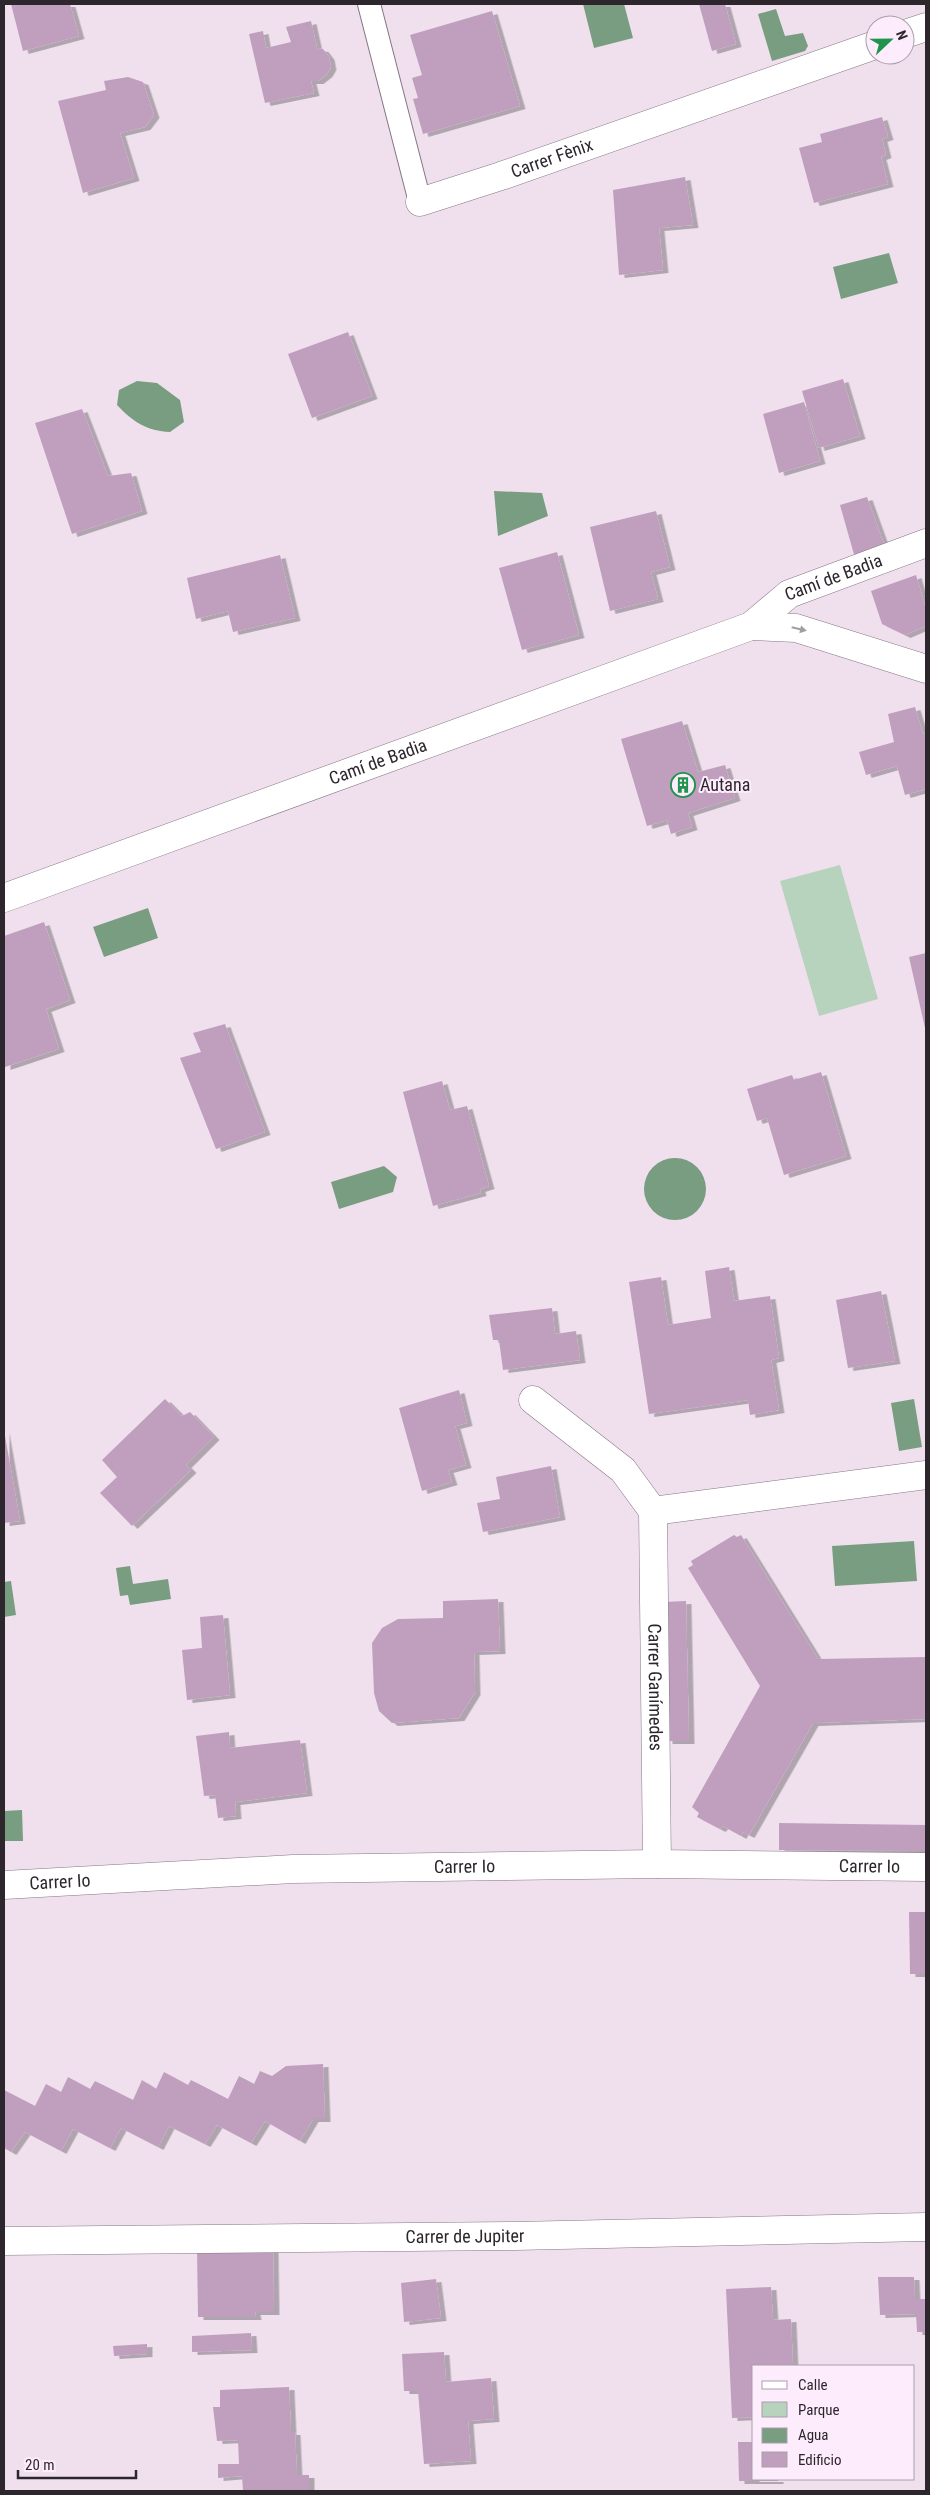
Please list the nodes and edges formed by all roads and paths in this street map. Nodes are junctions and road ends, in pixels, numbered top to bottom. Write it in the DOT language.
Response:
graph roads {
  1 [pos="369,4"];
  2 [pos="865,49"];
  3 [pos="420,202"];
  4 [pos="926,543"];
  5 [pos="751,626"];
  6 [pos="926,669"];
  7 [pos="4,898"];
  8 [pos="533,1400"];
  9 [pos="926,1475"];
  10 [pos="653,1511"];
  11 [pos="657,1864"];
  12 [pos="926,1867"];
  13 [pos="4,1884"];
  14 [pos="926,2227"];
  15 [pos="4,2241"];
  1 -- 3 [label="lane, Carrer Fènix"];
  2 -- 3 [label="street, Carrer Fènix"];
  4 -- 5 [label="street, Camí de Badia"];
  5 -- 6 [label="street, Camí de Badia, one-way"];
  5 -- 7 [label="street, Camí de Badia"];
  8 -- 10 [label="street"];
  9 -- 10 [label="street"];
  10 -- 11 [label="street, Carrer Ganímedes"];
  11 -- 12 [label="street, Carrer Io"];
  11 -- 13 [label="street, Carrer Io"];
  14 -- 15 [label="street, Carrer de Jupiter"];
}
